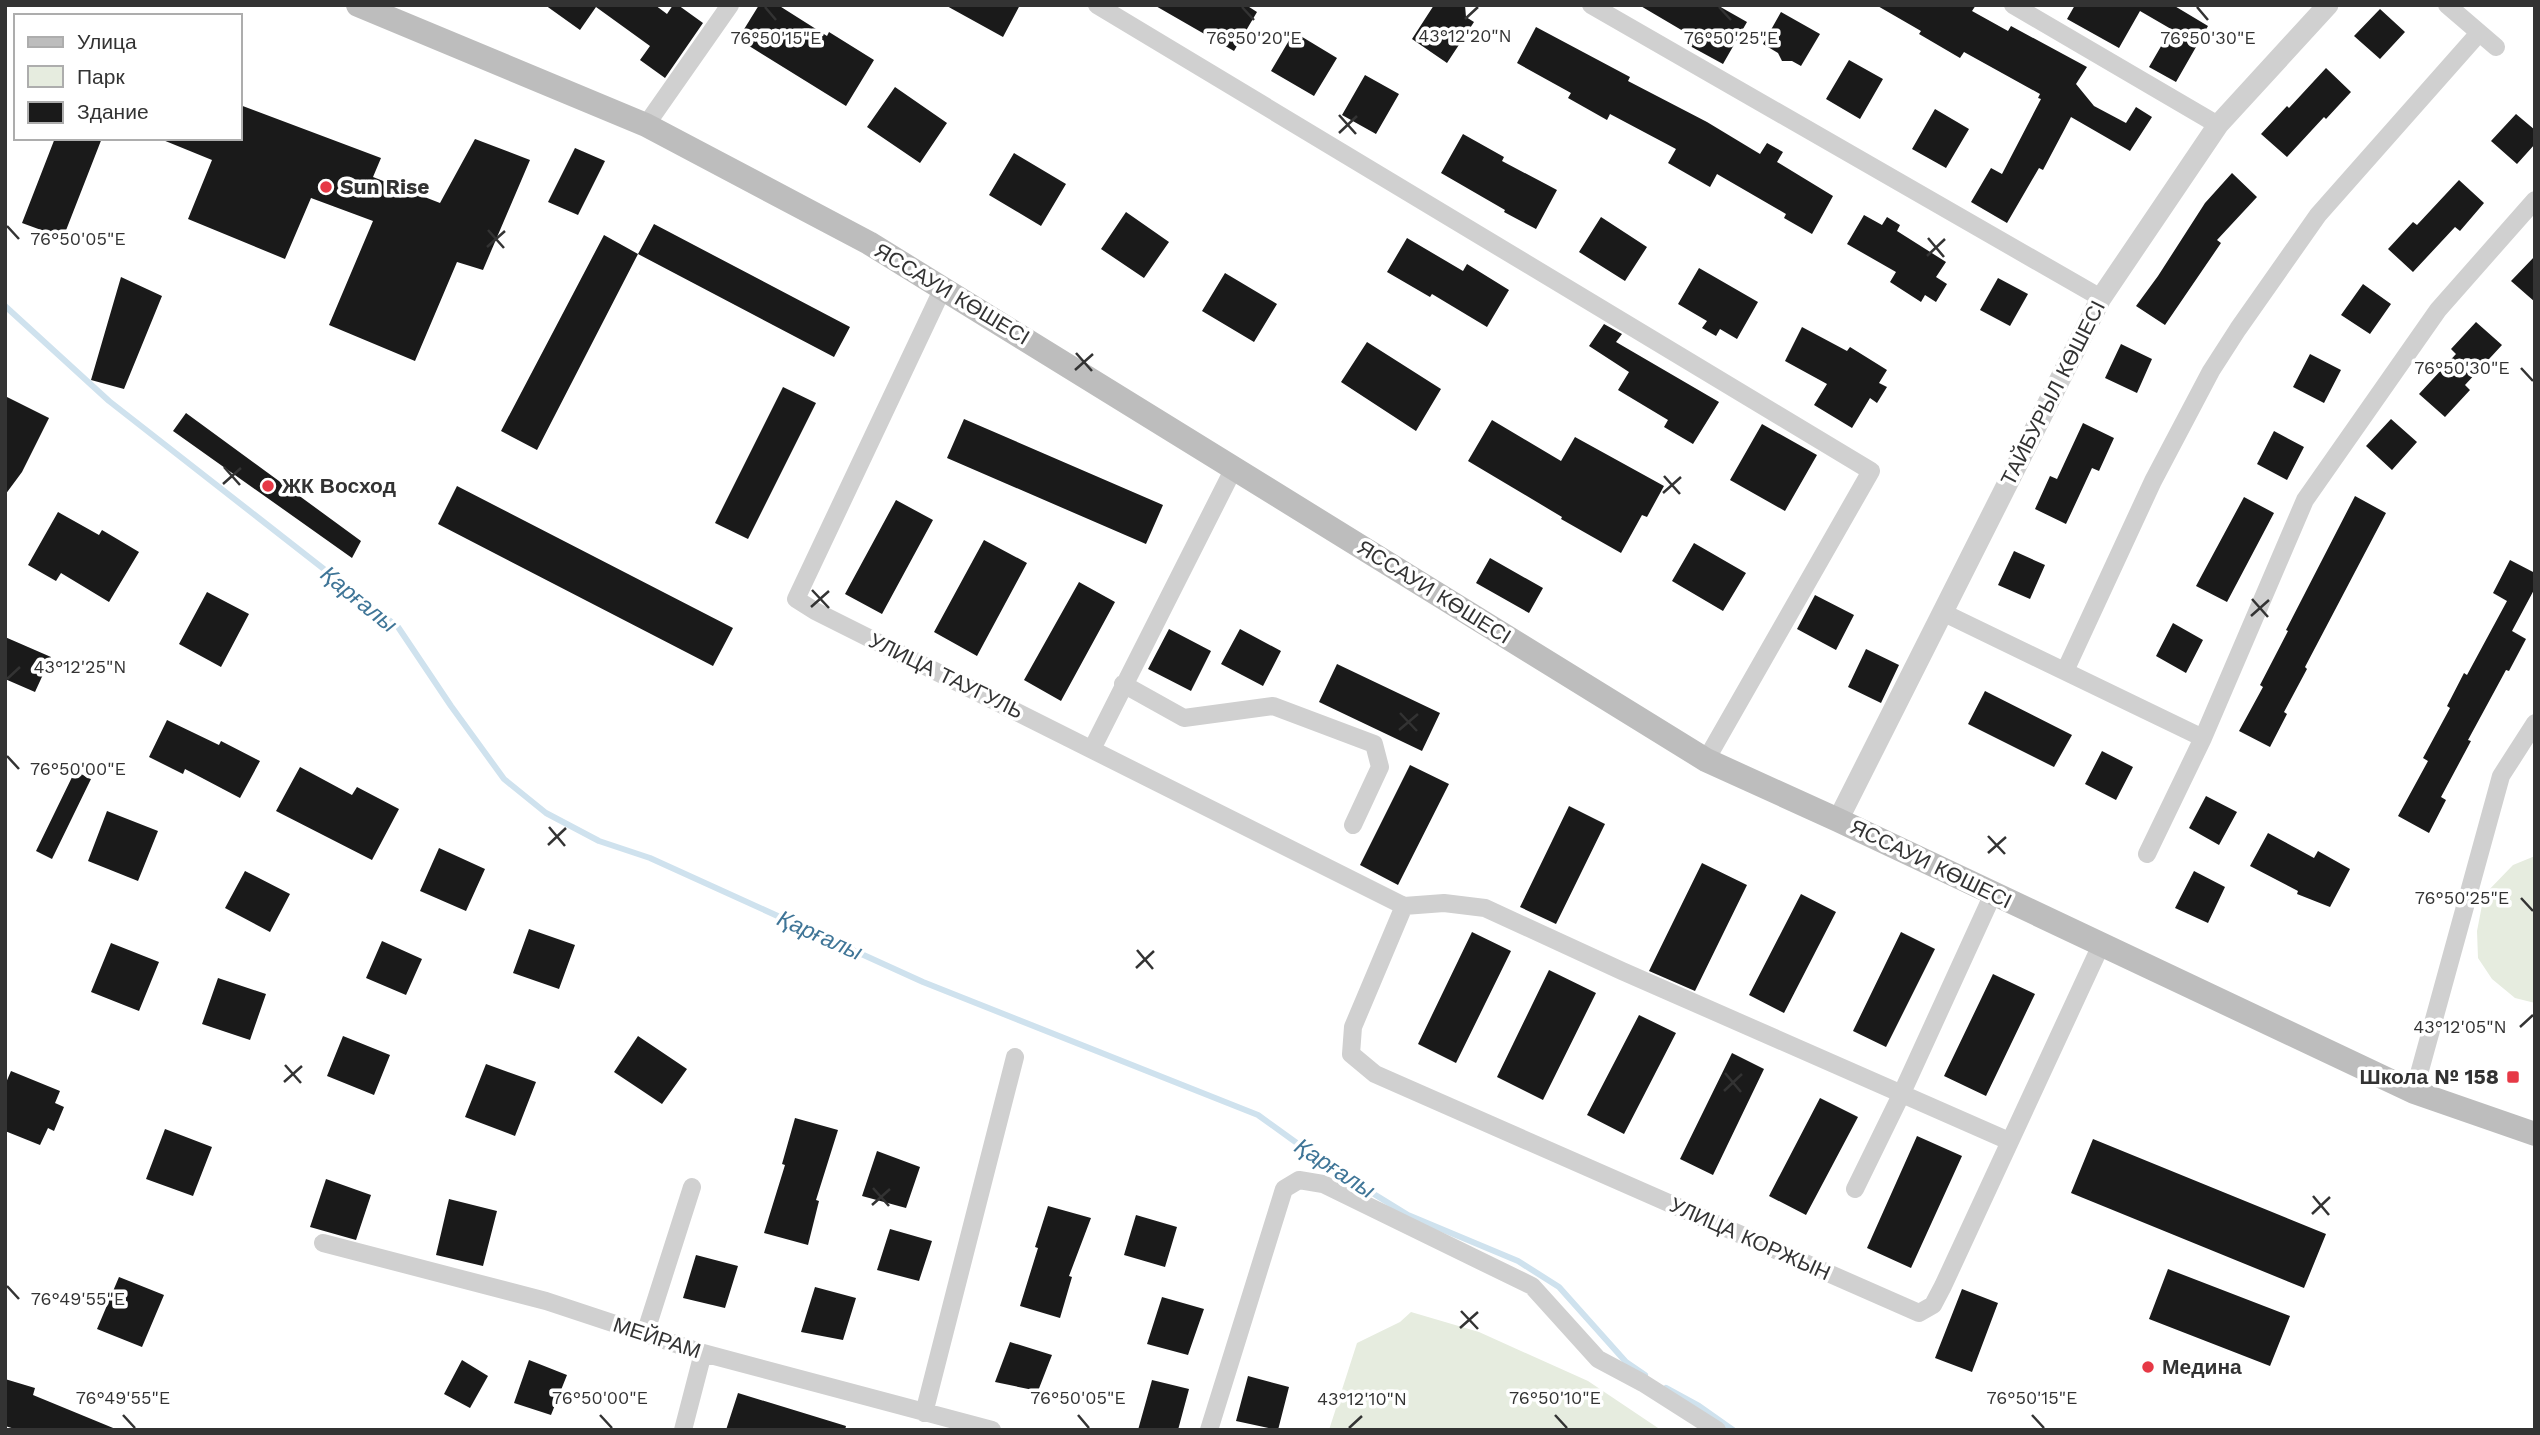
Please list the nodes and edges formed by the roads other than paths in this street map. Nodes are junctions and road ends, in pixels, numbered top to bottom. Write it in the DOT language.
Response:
graph roads {
  1 [pos="358,5"];
  2 [pos="730,5"];
  3 [pos="1097,5"];
  4 [pos="1591,5"];
  5 [pos="2012,5"];
  6 [pos="2328,5"];
  7 [pos="2447,5"];
  8 [pos="2479,33"];
  9 [pos="2496,47"];
  10 [pos="646,125"];
  11 [pos="2218,125"];
  12 [pos="2535,200"];
  13 [pos="943,288"];
  14 [pos="2101,299"];
  15 [pos="1234,468"];
  16 [pos="1942,612"];
  17 [pos="2065,671"];
  18 [pos="1123,684"];
  19 [pos="2535,723"];
  20 [pos="2203,738"];
  21 [pos="1092,748"];
  22 [pos="1706,760"];
  23 [pos="1838,820"];
  24 [pos="1353,825"];
  25 [pos="2147,854"];
  26 [pos="1993,894"];
  27 [pos="1404,906"];
  28 [pos="2101,945"];
  29 [pos="1015,1057"];
  30 [pos="2414,1092"];
  31 [pos="1901,1095"];
  32 [pos="2535,1134"];
  33 [pos="2009,1141"];
  34 [pos="692,1187"];
  35 [pos="1855,1189"];
  36 [pos="323,1243"];
  37 [pos="645,1334"];
  38 [pos="703,1353"];
  39 [pos="924,1413"];
  40 [pos="683,1430"];
  41 [pos="992,1430"];
  42 [pos="1209,1430"];
  43 [pos="1717,1430"];
  1 -- 10 [label="main road, ЯССАУИ КӨШЕСІ"];
  2 -- 10 [label="street"];
  3 -- 22 [label="street"];
  4 -- 14 [label="street"];
  5 -- 11 [label="street"];
  6 -- 11 [label="street, ТАЙБУРЫЛ КӨШЕСІ"];
  7 -- 8 [label="street"];
  8 -- 9 [label="street"];
  8 -- 17 [label="street"];
  10 -- 13 [label="main road, ЯССАУИ КӨШЕСІ"];
  11 -- 14 [label="street, ТАЙБУРЫЛ КӨШЕСІ"];
  12 -- 20 [label="street"];
  13 -- 15 [label="main road, ЯССАУИ КӨШЕСІ"];
  13 -- 21 [label="street, УЛИЦА ТАУГУЛЬ"];
  14 -- 16 [label="street, ТАЙБУРЫЛ КӨШЕСІ"];
  15 -- 18 [label="street"];
  15 -- 22 [label="main road, ЯССАУИ КӨШЕСІ"];
  16 -- 17 [label="street"];
  16 -- 23 [label="street, ТАЙБУРЫЛ КӨШЕСІ"];
  17 -- 20 [label="street"];
  18 -- 21 [label="street"];
  18 -- 24 [label="street"];
  19 -- 30 [label="street"];
  20 -- 25 [label="street"];
  21 -- 27 [label="street, УЛИЦА ТАУГУЛЬ"];
  22 -- 23 [label="main road, ЯССАУИ КӨШЕСІ"];
  23 -- 26 [label="main road, ЯССАУИ КӨШЕСІ"];
  26 -- 28 [label="main road, ЯССАУИ КӨШЕСІ"];
  26 -- 31 [label="street"];
  27 -- 31 [label="street"];
  27 -- 33 [label="street, УЛИЦА КОРЖЫН"];
  28 -- 30 [label="main road, ЯССАУИ КӨШЕСІ"];
  28 -- 33 [label="street, УЛИЦА КОРЖЫН"];
  29 -- 39 [label="street"];
  30 -- 32 [label="main road, ЯССАУИ КӨШЕСІ"];
  31 -- 33 [label="street"];
  31 -- 35 [label="street"];
  34 -- 37 [label="street"];
  36 -- 37 [label="street, МЕЙРАМ"];
  37 -- 38 [label="street, МЕЙРАМ"];
  38 -- 39 [label="street, МЕЙРАМ"];
  38 -- 40 [label="street"];
  39 -- 41 [label="street, МЕЙРАМ"];
  42 -- 43 [label="street"];
}
